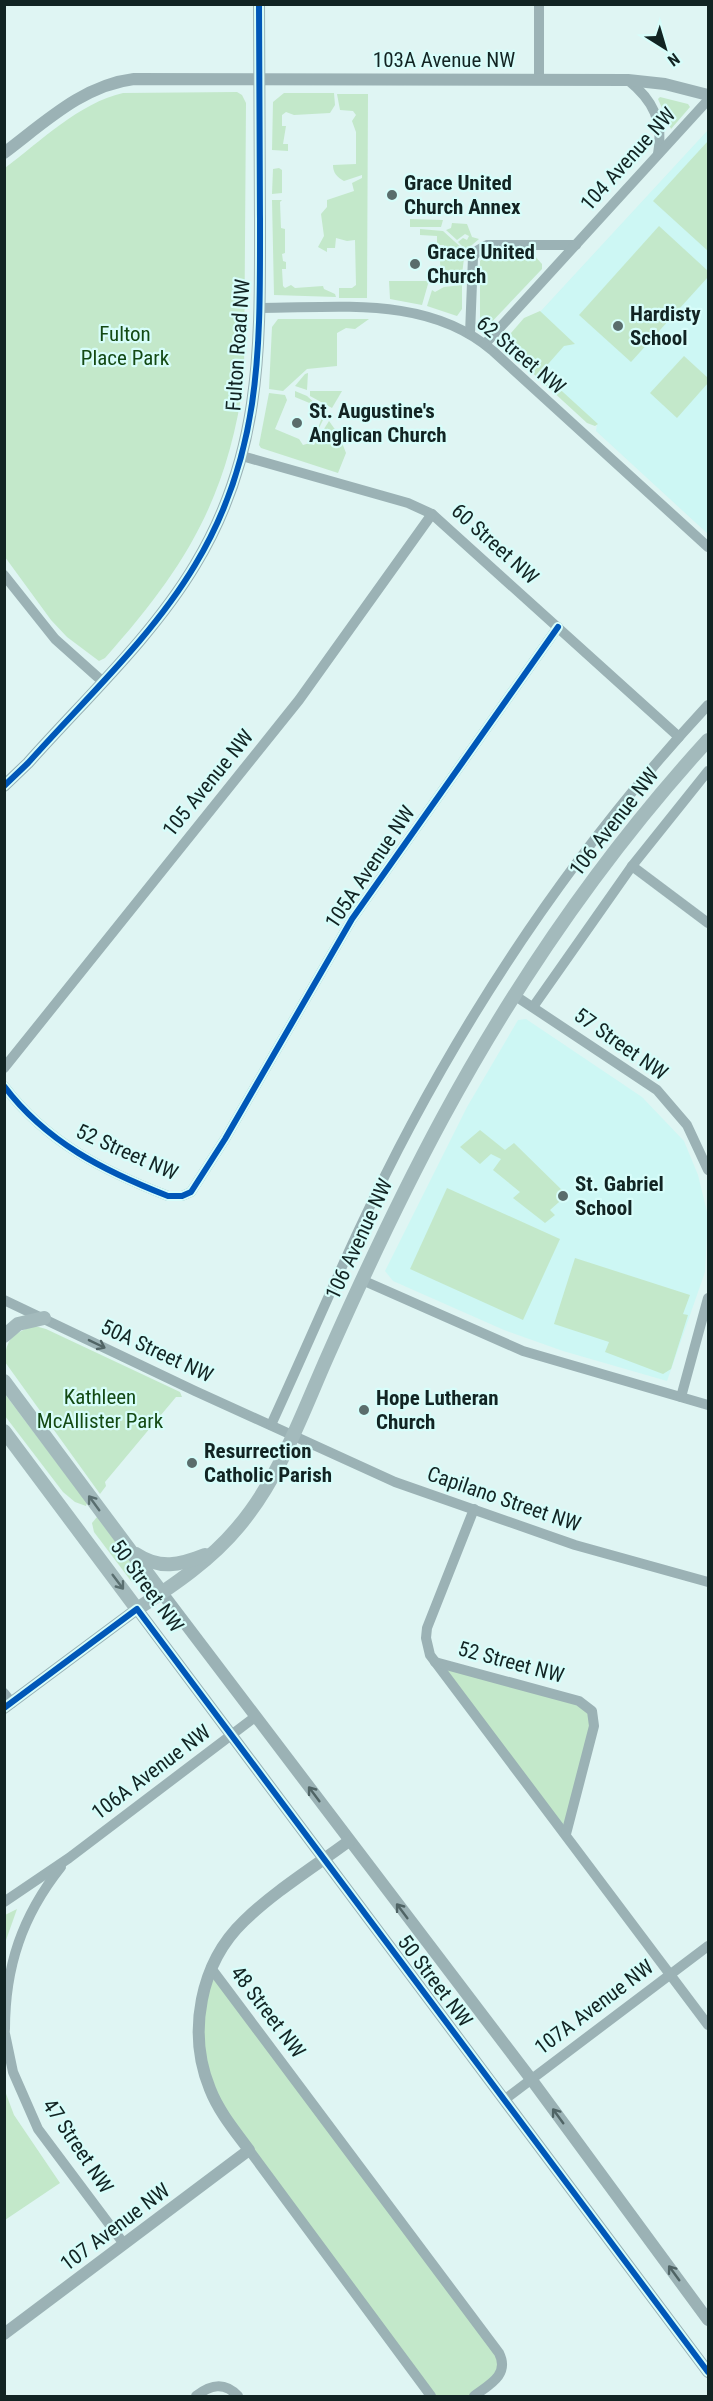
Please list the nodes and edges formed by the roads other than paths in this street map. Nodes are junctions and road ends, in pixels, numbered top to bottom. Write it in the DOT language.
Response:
graph roads {
  1 [pos="259,4"];
  2 [pos="539,4"];
  3 [pos="259,79"];
  4 [pos="539,80"];
  5 [pos="628,80"];
  6 [pos="708,95"];
  7 [pos="708,100"];
  8 [pos="4,153"];
  9 [pos="658,154"];
  10 [pos="576,245"];
  11 [pos="260,309"];
  12 [pos="470,334"];
  13 [pos="485,344"];
  14 [pos="242,456"];
  15 [pos="432,514"];
  16 [pos="708,548"];
  17 [pos="4,575"];
  18 [pos="558,627"];
  19 [pos="102,681"];
  20 [pos="708,705"];
  21 [pos="679,737"];
  22 [pos="708,740"];
  23 [pos="708,771"];
  24 [pos="4,786"];
  25 [pos="632,866"];
  26 [pos="708,923"];
  27 [pos="514,995"];
  28 [pos="533,1007"];
  29 [pos="4,1068"];
  30 [pos="4,1086"];
  31 [pos="708,1170"];
  32 [pos="186,1195"];
  33 [pos="362,1280"];
  34 [pos="708,1298"];
  35 [pos="4,1300"];
  36 [pos="44,1318"];
  37 [pos="4,1336"];
  38 [pos="4,1381"];
  39 [pos="681,1397"];
  40 [pos="708,1405"];
  41 [pos="271,1425"];
  42 [pos="4,1431"];
  43 [pos="292,1435"];
  44 [pos="474,1509"];
  45 [pos="129,1550"];
  46 [pos="216,1550"];
  47 [pos="708,1582"];
  48 [pos="162,1593"];
  49 [pos="137,1609"];
  50 [pos="434,1662"];
  51 [pos="7,1701"];
  52 [pos="255,1717"];
  53 [pos="231,1736"];
  54 [pos="566,1834"];
  55 [pos="349,1841"];
  56 [pos="69,1858"];
  57 [pos="324,1860"];
  58 [pos="4,1902"];
  59 [pos="708,1946"];
  60 [pos="211,1968"];
  61 [pos="670,1975"];
  62 [pos="708,2025"];
  63 [pos="5,2029"];
  64 [pos="9,2073"];
  65 [pos="531,2079"];
  66 [pos="504,2100"];
  67 [pos="249,2150"];
  68 [pos="124,2244"];
  69 [pos="708,2320"];
  70 [pos="4,2334"];
  71 [pos="708,2372"];
  72 [pos="196,2397"];
  73 [pos="238,2397"];
  74 [pos="431,2397"];
  75 [pos="474,2397"];
  1 -- 3 [label="street, Fulton Road NW"];
  2 -- 4 [label="street"];
  3 -- 4 [label="street, 103A Avenue NW"];
  3 -- 8 [label="street, 103A Avenue NW"];
  3 -- 11 [label="street, Fulton Road NW"];
  4 -- 5 [label="street, 103A Avenue NW"];
  5 -- 6 [label="street, 103A Avenue NW"];
  5 -- 9 [label="street"];
  7 -- 9 [label="street, 104 Avenue NW"];
  9 -- 10 [label="street, 104 Avenue NW"];
  10 -- 12 [label="street"];
  10 -- 13 [label="street, 104 Avenue NW"];
  11 -- 12 [label="street, 62 Street NW"];
  11 -- 14 [label="street, Fulton Road NW"];
  12 -- 13 [label="street, 62 Street NW"];
  13 -- 16 [label="street, 62 Street NW"];
  14 -- 15 [label="street, 60 Street NW"];
  14 -- 19 [label="street, Fulton Road NW"];
  15 -- 18 [label="street, 60 Street NW"];
  15 -- 29 [label="street, 105 Avenue NW"];
  17 -- 19 [label="street"];
  18 -- 21 [label="street, 60 Street NW"];
  18 -- 32 [label="street, 105A Avenue NW"];
  19 -- 24 [label="street, Fulton Road NW"];
  20 -- 21 [label="street, 106 Avenue NW"];
  21 -- 41 [label="street, 106 Avenue NW"];
  22 -- 27 [label="main road, 106 Avenue NW"];
  23 -- 25 [label="street, 106 Avenue NW"];
  25 -- 26 [label="street"];
  25 -- 28 [label="street, 106 Avenue NW"];
  27 -- 28 [label="street, 57 Street NW"];
  27 -- 33 [label="main road, 106 Avenue NW"];
  28 -- 31 [label="street, 57 Street NW"];
  30 -- 32 [label="street, 52 Street NW"];
  33 -- 39 [label="street"];
  33 -- 43 [label="main road, 106 Avenue NW"];
  34 -- 39 [label="street"];
  35 -- 36 [label="street, 50A Street NW"];
  36 -- 37 [label="main road"];
  36 -- 41 [label="street, 50A Street NW, one-way"];
  45 -- 38 [label="main road, 50 Street NW, one-way"];
  39 -- 40 [label="street"];
  41 -- 43 [label="street, 50A Street NW"];
  42 -- 49 [label="main road, 50 Street NW, one-way"];
  43 -- 44 [label="street, Capilano Street NW"];
  43 -- 46 [label="main road, 106 Avenue NW"];
  44 -- 47 [label="street, Capilano Street NW"];
  44 -- 50 [label="street"];
  45 -- 46 [label="main road"];
  45 -- 48 [label="main road, 50 Street NW"];
  46 -- 48 [label="main road, 106 Avenue NW"];
  48 -- 49 [label="main road, 106 Avenue NW"];
  48 -- 52 [label="street, 50 Street NW"];
  49 -- 51 [label="street, 106 Avenue NW"];
  49 -- 53 [label="street, 50 Street NW"];
  50 -- 54 [label="street, 52 Street NW"];
  50 -- 54 [label="street, 52 Street NW"];
  52 -- 53 [label="street, 106A Avenue NW"];
  55 -- 52 [label="street, 50 Street NW, one-way"];
  53 -- 56 [label="street, 106A Avenue NW"];
  53 -- 57 [label="street, 50 Street NW"];
  54 -- 61 [label="street, 52 Street NW"];
  55 -- 57 [label="street"];
  65 -- 55 [label="street, 50 Street NW, one-way"];
  56 -- 58 [label="street, 106A Avenue NW"];
  56 -- 63 [label="street, 106A Avenue NW"];
  57 -- 60 [label="street"];
  57 -- 66 [label="street, 50 Street NW"];
  59 -- 61 [label="street, 107A Avenue NW"];
  60 -- 67 [label="street, 48 Street NW"];
  60 -- 75 [label="street, 48 Street NW"];
  61 -- 62 [label="street, 52 Street NW"];
  61 -- 65 [label="street, 107A Avenue NW"];
  63 -- 64 [label="street, 47 Street NW"];
  64 -- 68 [label="street, 47 Street NW"];
  65 -- 66 [label="street, 107A Avenue NW"];
  69 -- 65 [label="street, 50 Street NW, one-way"];
  66 -- 71 [label="street, 50 Street NW"];
  67 -- 68 [label="street, 107 Avenue NW"];
  67 -- 74 [label="street, 48 Street NW"];
  68 -- 70 [label="street, 107 Avenue NW"];
  72 -- 73 [label="street"];
}
